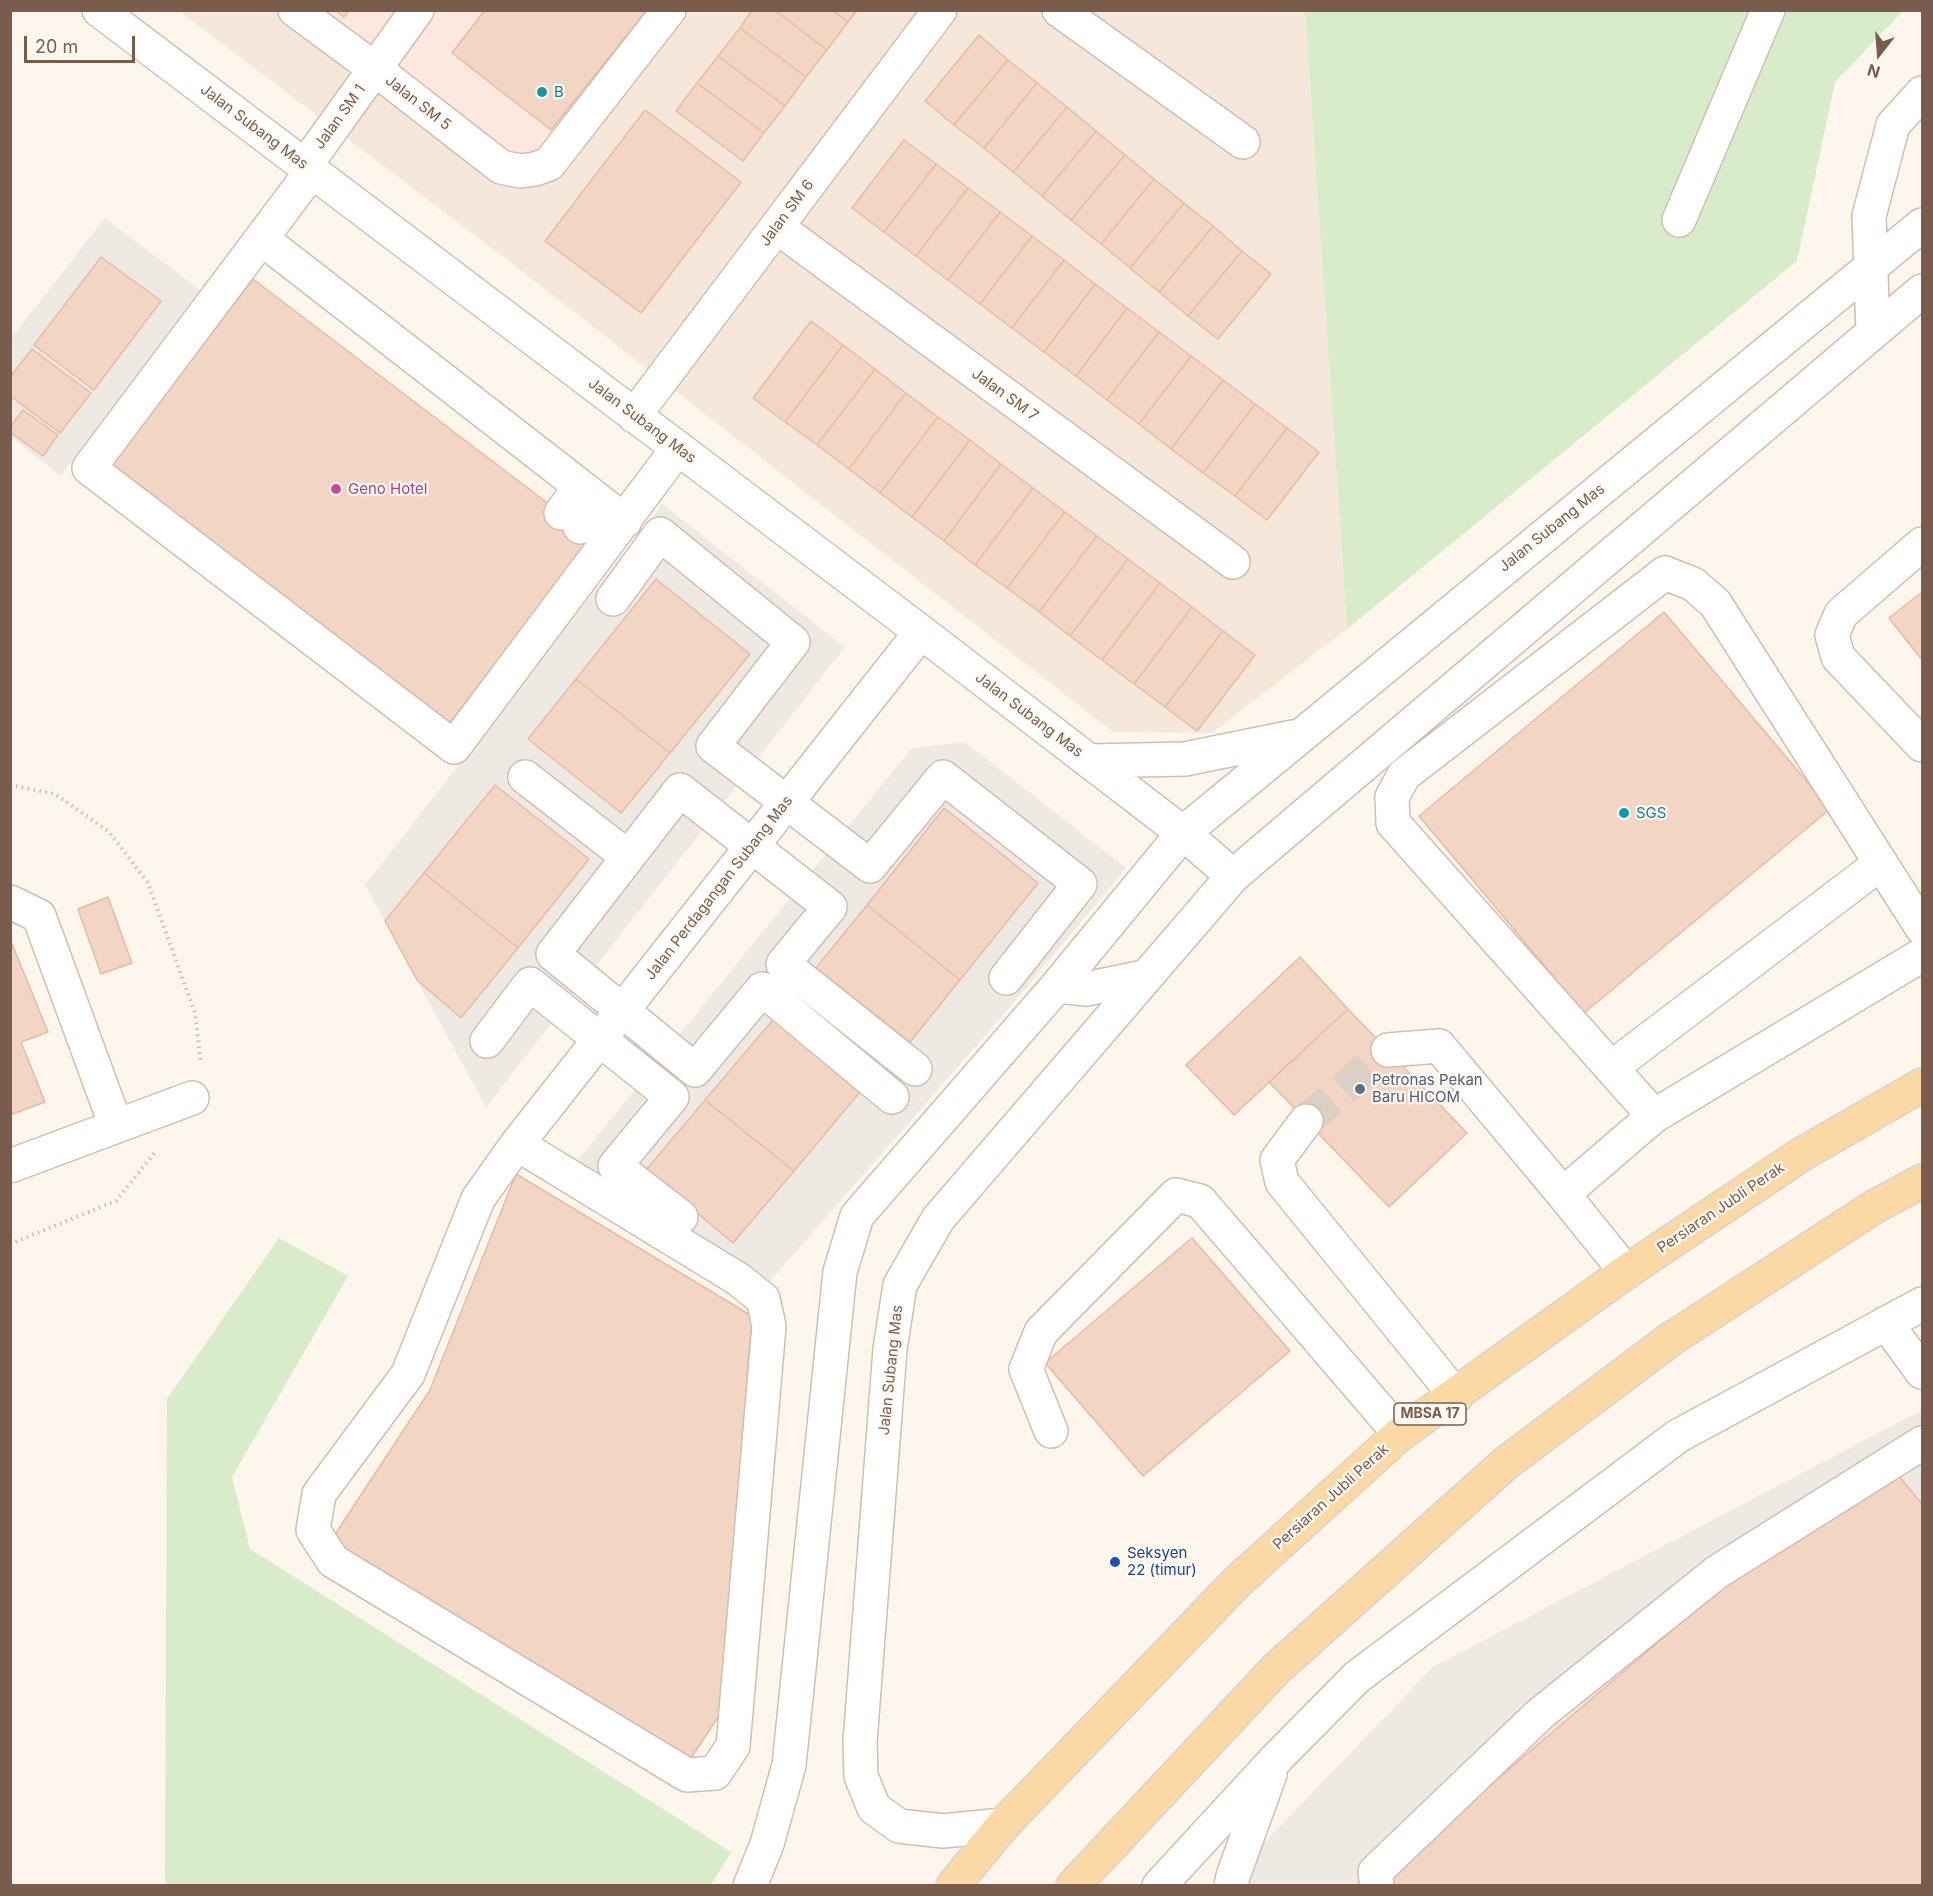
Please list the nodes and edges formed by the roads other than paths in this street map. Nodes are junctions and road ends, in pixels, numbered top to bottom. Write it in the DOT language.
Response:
graph roads {
  1 [pos="99,10"];
  2 [pos="295,10"];
  3 [pos="417,10"];
  4 [pos="669,10"];
  5 [pos="940,10"];
  6 [pos="1059,10"];
  7 [pos="1767,10"];
  8 [pos="375,69"];
  9 [pos="1923,93"];
  10 [pos="1243,142"];
  11 [pos="309,168"];
  12 [pos="1679,220"];
  13 [pos="1923,225"];
  14 [pos="777,227"];
  15 [pos="262,239"];
  16 [pos="1870,268"];
  17 [pos="1923,291"];
  18 [pos="1873,332"];
  19 [pos="634,416"];
  20 [pos="678,447"];
  21 [pos="590,494"];
  22 [pos="571,520"];
  23 [pos="625,521"];
  24 [pos="1923,544"];
  25 [pos="1233,562"];
  26 [pos="613,599"];
  27 [pos="921,632"];
  28 [pos="1300,736"];
  29 [pos="1923,745"];
  30 [pos="1090,762"];
  31 [pos="525,777"];
  32 [pos="787,802"];
  33 [pos="1183,833"];
  34 [pos="751,847"];
  35 [pos="628,857"];
  36 [pos="1881,863"];
  37 [pos="1233,876"];
  38 [pos="10,902"];
  39 [pos="1923,928"];
  40 [pos="1923,955"];
  41 [pos="1144,977"];
  42 [pos="1006,978"];
  43 [pos="1057,986"];
  44 [pos="622,1010"];
  45 [pos="600,1039"];
  46 [pos="486,1041"];
  47 [pos="1388,1050"];
  48 [pos="1611,1068"];
  49 [pos="915,1069"];
  50 [pos="1923,1085"];
  51 [pos="892,1097"];
  52 [pos="192,1098"];
  53 [pos="1654,1116"];
  54 [pos="1306,1121"];
  55 [pos="116,1126"];
  56 [pos="517,1144"];
  57 [pos="10,1166"];
  58 [pos="1923,1181"];
  59 [pos="1563,1194"];
  60 [pos="681,1217"];
  61 [pos="1626,1272"];
  62 [pos="1923,1304"];
  63 [pos="1886,1323"];
  64 [pos="1923,1372"];
  65 [pos="1456,1396"];
  66 [pos="1051,1431"];
  67 [pos="1400,1434"];
  68 [pos="1923,1443"];
  69 [pos="1276,1759"];
  70 [pos="1003,1825"];
  71 [pos="750,1886"];
  72 [pos="952,1886"];
  73 [pos="1073,1886"];
  74 [pos="1159,1886"];
  75 [pos="1231,1886"];
  76 [pos="1377,1886"];
  1 -- 11 [label="street, Jalan Subang Mas"];
  2 -- 8 [label="street, Jalan SM 5"];
  3 -- 8 [label="street, Jalan SM 1"];
  4 -- 8 [label="street, Jalan SM 5"];
  5 -- 14 [label="street, Jalan SM 6"];
  6 -- 10 [label="street"];
  7 -- 12 [label="street"];
  8 -- 11 [label="street, Jalan SM 1"];
  9 -- 16 [label="street"];
  11 -- 15 [label="street, Jalan SM 1"];
  11 -- 19 [label="street, Jalan Subang Mas"];
  13 -- 16 [label="street, Jalan Subang Mas"];
  14 -- 19 [label="street, Jalan SM 6"];
  14 -- 25 [label="street, Jalan SM 7"];
  15 -- 21 [label="street"];
  15 -- 23 [label="street, Jalan SM 1"];
  16 -- 18 [label="street"];
  16 -- 28 [label="street, Jalan Subang Mas"];
  17 -- 18 [label="street, Jalan Subang Mas"];
  18 -- 37 [label="street, Jalan Subang Mas"];
  19 -- 20 [label="street, Jalan Subang Mas"];
  20 -- 23 [label="street"];
  20 -- 27 [label="street, Jalan Subang Mas"];
  21 -- 22 [label="street"];
  21 -- 23 [label="street"];
  24 -- 29 [label="street"];
  26 -- 32 [label="street"];
  27 -- 30 [label="street, Jalan Subang Mas"];
  27 -- 32 [label="street, Jalan Perdagangan Subang Mas"];
  28 -- 30 [label="street"];
  28 -- 33 [label="street, Jalan Subang Mas"];
  30 -- 33 [label="street, Jalan Subang Mas"];
  31 -- 35 [label="street"];
  32 -- 34 [label="street, Jalan Perdagangan Subang Mas"];
  32 -- 42 [label="street"];
  33 -- 37 [label="street, Jalan Subang Mas"];
  33 -- 43 [label="street, Jalan Subang Mas"];
  34 -- 35 [label="street"];
  34 -- 44 [label="street, Jalan Perdagangan Subang Mas"];
  34 -- 49 [label="street"];
  35 -- 44 [label="street"];
  36 -- 39 [label="street"];
  36 -- 48 [label="street"];
  36 -- 48 [label="street"];
  37 -- 41 [label="street, Jalan Subang Mas"];
  38 -- 55 [label="street"];
  40 -- 53 [label="street"];
  41 -- 43 [label="street"];
  41 -- 70 [label="street, Jalan Subang Mas"];
  43 -- 71 [label="street, Jalan Subang Mas"];
  44 -- 45 [label="street, Jalan Perdagangan Subang Mas"];
  44 -- 51 [label="street"];
  45 -- 46 [label="street"];
  45 -- 56 [label="street, Jalan Perdagangan Subang Mas"];
  45 -- 60 [label="street"];
  47 -- 59 [label="street"];
  48 -- 53 [label="street"];
  50 -- 61 [label="main road, Persiaran Jubli Perak / MBSA 17"];
  52 -- 55 [label="street"];
  53 -- 59 [label="street"];
  54 -- 65 [label="street"];
  55 -- 57 [label="street"];
  56 -- 56 [label="street, Jalan Perdagangan Subang Mas"];
  58 -- 73 [label="main road"];
  59 -- 61 [label="street"];
  61 -- 65 [label="main road, Persiaran Jubli Perak / MBSA 17"];
  62 -- 63 [label="street"];
  63 -- 64 [label="street"];
  63 -- 69 [label="street"];
  65 -- 67 [label="main road, Persiaran Jubli Perak / MBSA 17"];
  66 -- 67 [label="street"];
  67 -- 70 [label="main road, Persiaran Jubli Perak / MBSA 17"];
  68 -- 76 [label="street"];
  69 -- 74 [label="street"];
  69 -- 75 [label="street"];
  70 -- 72 [label="main road, Persiaran Jubli Perak / MBSA 17"];
}
